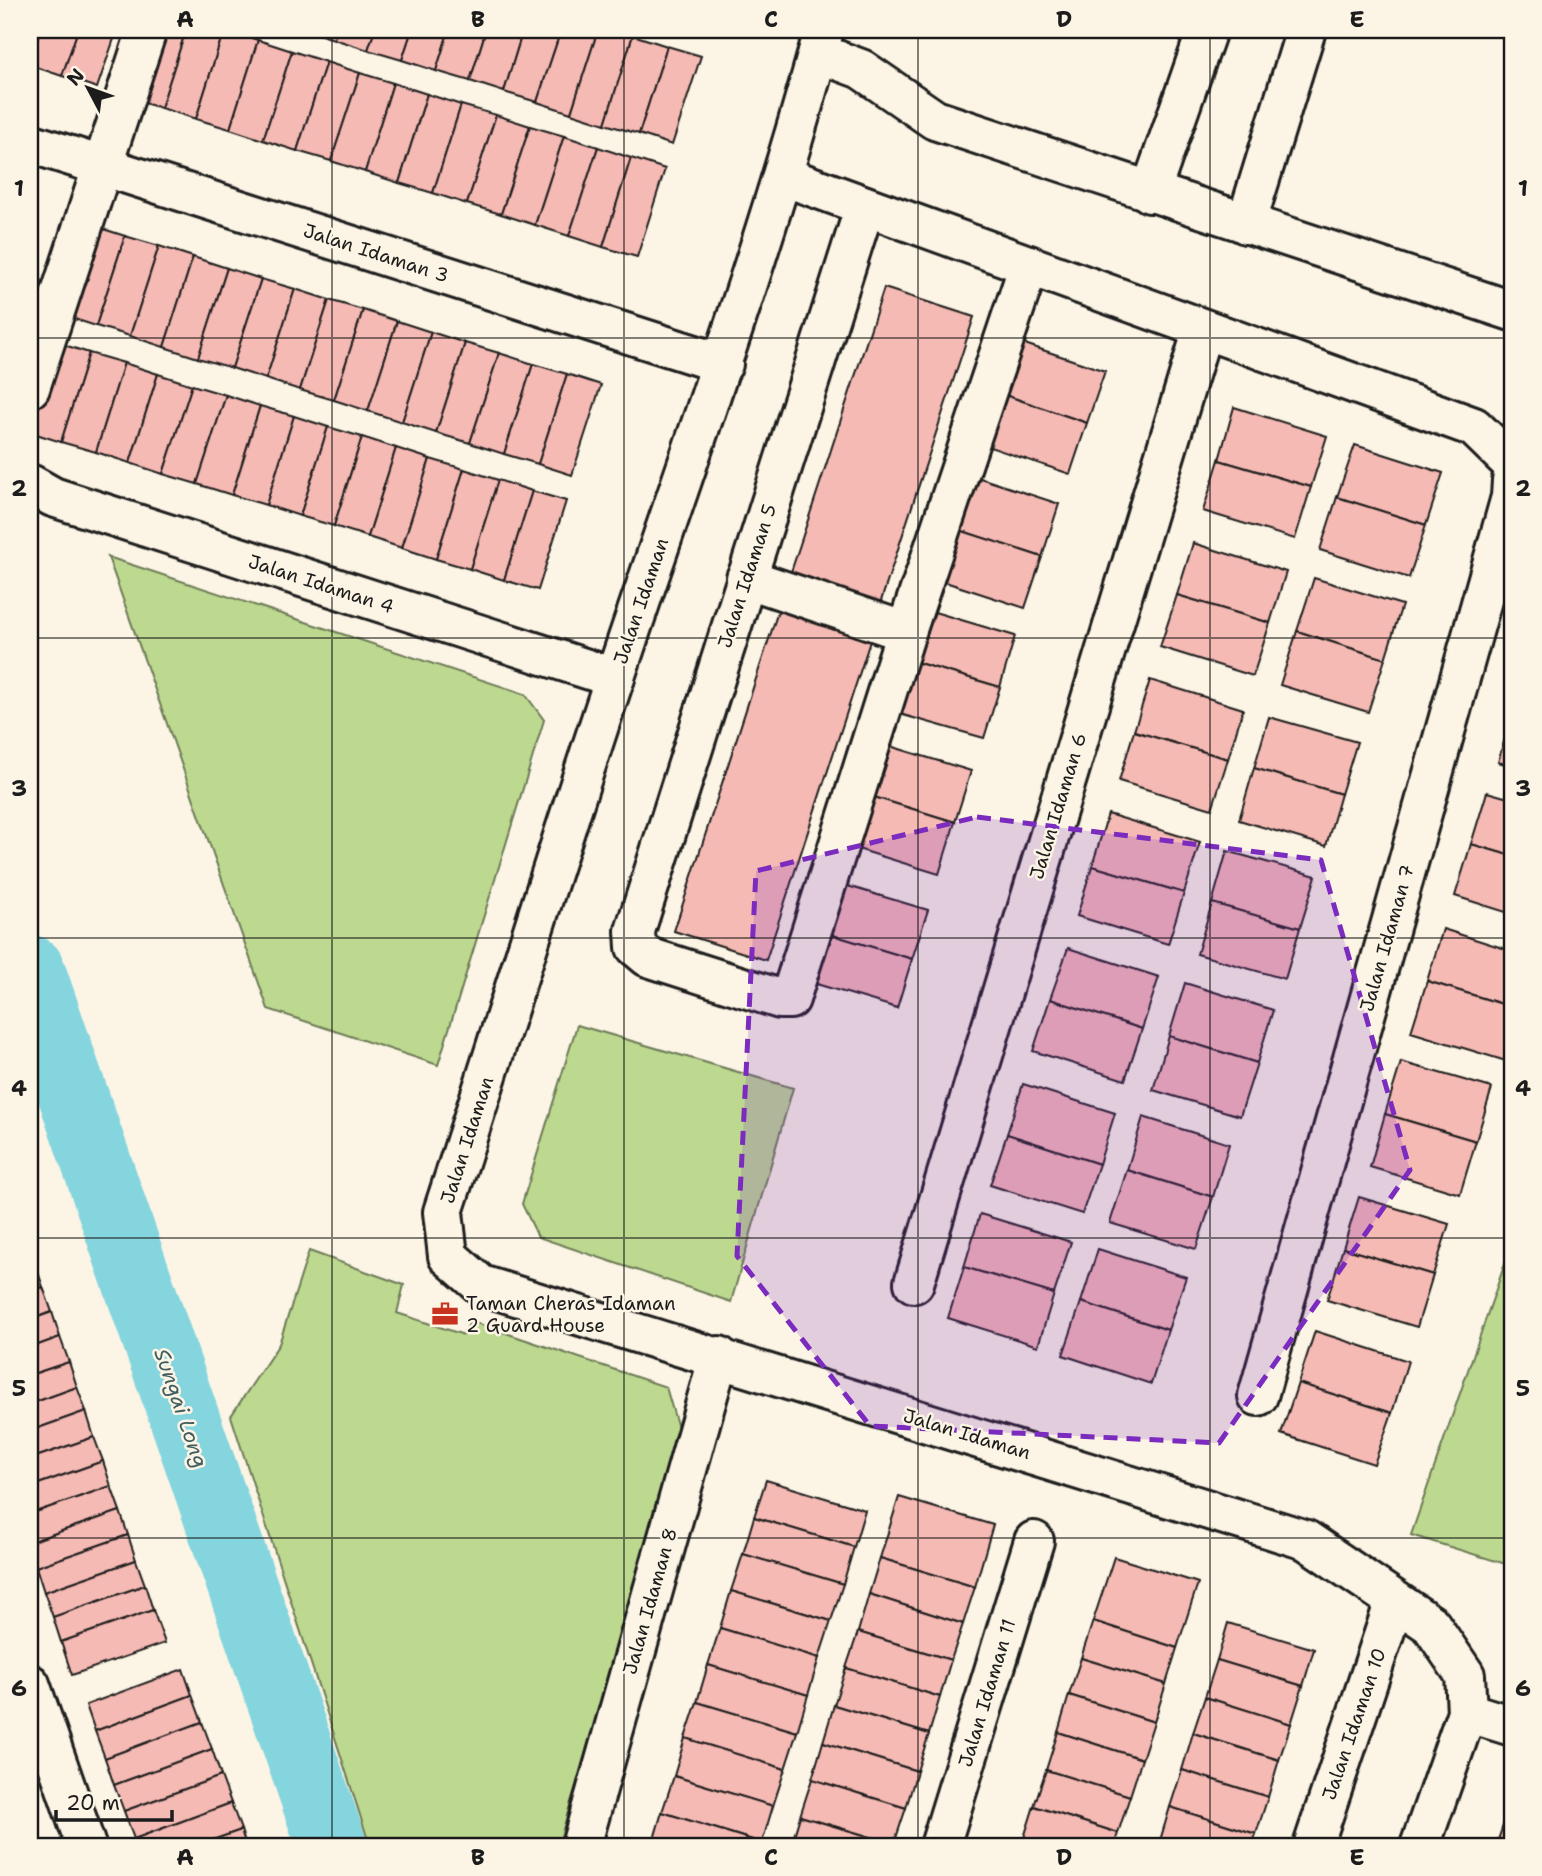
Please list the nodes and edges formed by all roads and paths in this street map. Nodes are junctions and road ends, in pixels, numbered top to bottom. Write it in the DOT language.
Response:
graph roads {
  1 [pos="147,30"];
  2 [pos="1207,30"];
  3 [pos="1306,30"];
  4 [pos="821,41"];
  5 [pos="30,143"];
  6 [pos="102,166"];
  7 [pos="783,176"];
  8 [pos="1150,193"];
  9 [pos="864,206"];
  10 [pos="1246,225"];
  11 [pos="1029,265"];
  12 [pos="1512,311"];
  13 [pos="1203,329"];
  14 [pos="723,363"];
  15 [pos="30,388"];
  16 [pos="1512,464"];
  17 [pos="1512,480"];
  18 [pos="30,484"];
  19 [pos="746,578"];
  20 [pos="905,632"];
  21 [pos="615,678"];
  22 [pos="914,1283"];
  23 [pos="719,1356"];
  24 [pos="1258,1396"];
  25 [pos="1034,1541"];
  26 [pos="1395,1601"];
  27 [pos="33,1707"];
  28 [pos="1467,1712"];
  29 [pos="1512,1726"];
  30 [pos="86,1846"];
  31 [pos="581,1846"];
  32 [pos="940,1846"];
  33 [pos="1313,1846"];
  34 [pos="1420,1846"];
  1 -- 6 [label="street"];
  2 -- 8 [label="street"];
  3 -- 10 [label="street"];
  4 -- 7 [label="street, Jalan Idaman"];
  4 -- 8 [label="street"];
  5 -- 6 [label="street, Jalan Idaman 3"];
  6 -- 14 [label="street, Jalan Idaman 3"];
  6 -- 15 [label="street"];
  7 -- 9 [label="street"];
  7 -- 14 [label="street, Jalan Idaman"];
  8 -- 10 [label="street"];
  9 -- 11 [label="street"];
  9 -- 19 [label="street, Jalan Idaman 5"];
  10 -- 12 [label="street"];
  11 -- 13 [label="street"];
  11 -- 20 [label="street"];
  13 -- 16 [label="street"];
  13 -- 22 [label="street, Jalan Idaman 6"];
  14 -- 21 [label="street, Jalan Idaman"];
  17 -- 24 [label="street, Jalan Idaman 7"];
  18 -- 21 [label="street, Jalan Idaman 4"];
  19 -- 20 [label="street"];
  19 -- 20 [label="street, Jalan Idaman 5"];
  21 -- 23 [label="street, Jalan Idaman"];
  23 -- 26 [label="street, Jalan Idaman"];
  23 -- 31 [label="street, Jalan Idaman 8"];
  25 -- 32 [label="street, Jalan Idaman 11"];
  26 -- 28 [label="street, Jalan Idaman"];
  26 -- 33 [label="street, Jalan Idaman 10"];
  27 -- 30 [label="street"];
  28 -- 29 [label="street"];
  28 -- 34 [label="street, Jalan Idaman"];
}
